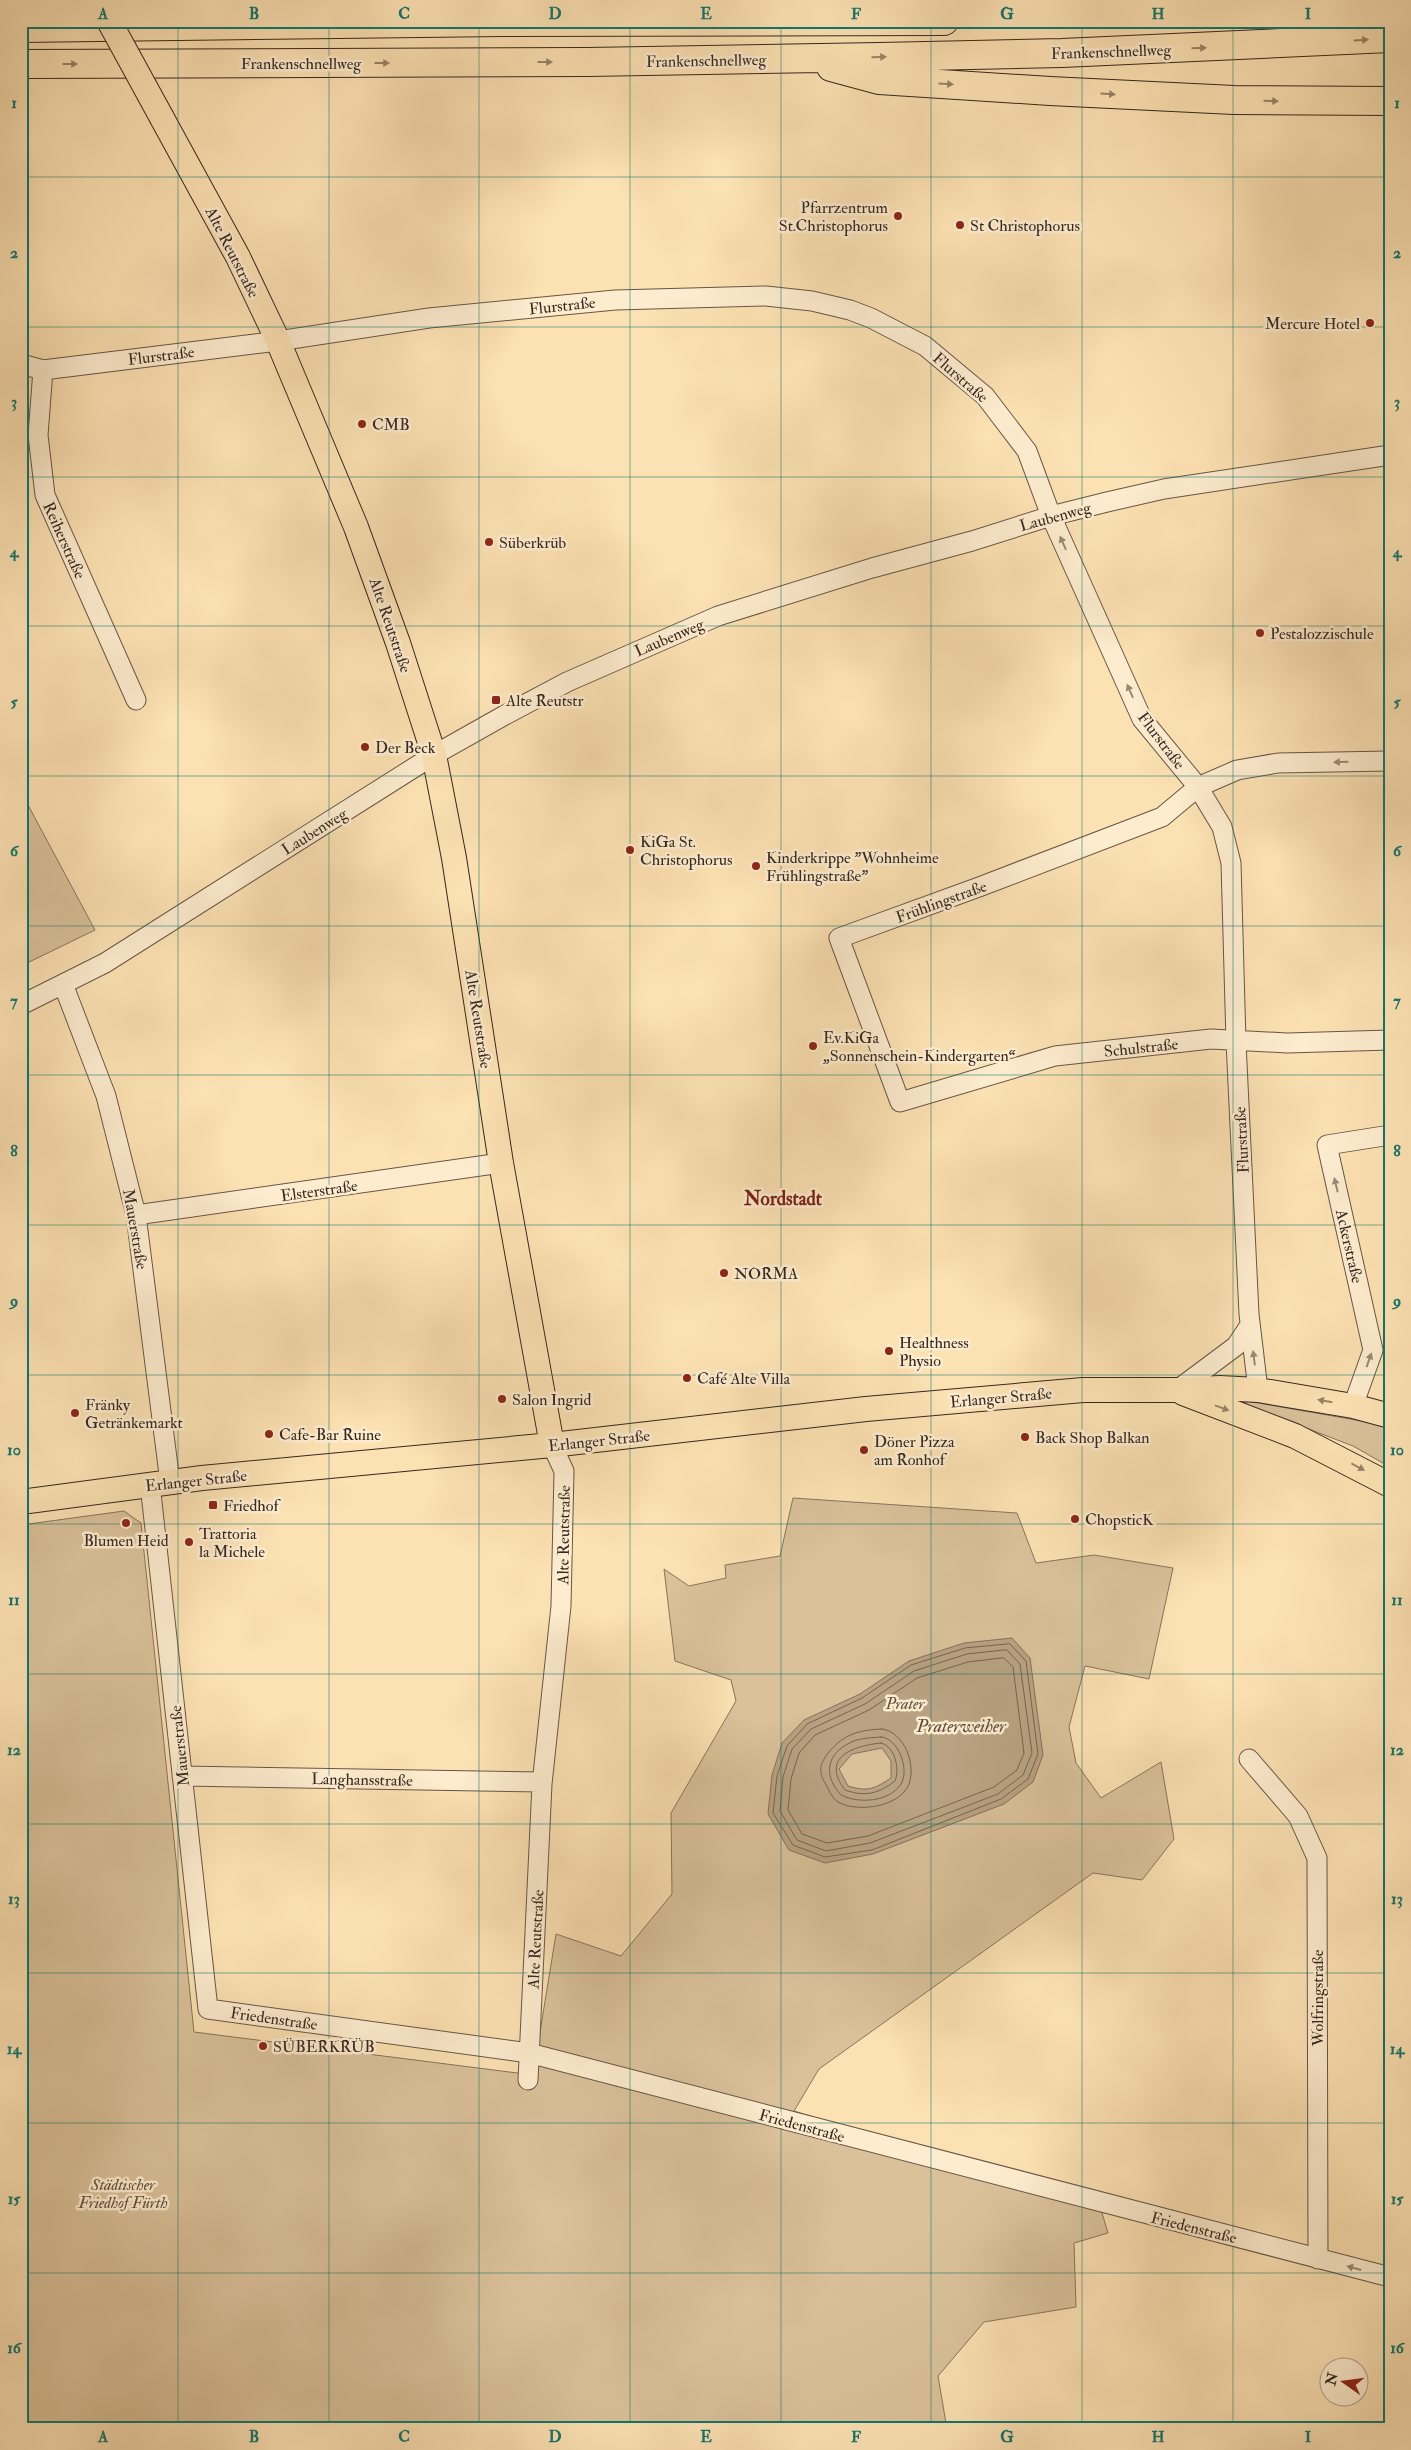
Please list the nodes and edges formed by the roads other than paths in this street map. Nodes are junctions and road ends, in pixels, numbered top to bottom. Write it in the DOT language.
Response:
graph roads {
  1 [pos="109,21"];
  2 [pos="524,21"];
  3 [pos="944,21"];
  4 [pos="520,22"];
  5 [pos="21,28"];
  6 [pos="1390,38"];
  7 [pos="795,58"];
  8 [pos="21,64"];
  9 [pos="1390,102"];
  10 [pos="278,342"];
  11 [pos="21,364"];
  12 [pos="43,370"];
  13 [pos="1390,455"];
  14 [pos="1051,516"];
  15 [pos="136,700"];
  16 [pos="434,755"];
  17 [pos="1390,761"];
  18 [pos="1198,787"];
  19 [pos="63,984"];
  20 [pos="21,1004"];
  21 [pos="1390,1040"];
  22 [pos="1236,1042"];
  23 [pos="900,1102"];
  24 [pos="1390,1135"];
  25 [pos="501,1163"];
  26 [pos="136,1215"];
  27 [pos="1250,1325"];
  28 [pos="1177,1390"];
  29 [pos="1258,1390"];
  30 [pos="1353,1406"];
  31 [pos="1390,1416"];
  32 [pos="552,1445"];
  33 [pos="160,1483"];
  34 [pos="1390,1484"];
  35 [pos="21,1502"];
  36 [pos="1249,1758"];
  37 [pos="182,1776"];
  38 [pos="542,1782"];
  39 [pos="208,2009"];
  40 [pos="529,2053"];
  41 [pos="528,2080"];
  42 [pos="1318,2259"];
  43 [pos="1390,2277"];
  1 -- 10 [label="main road, Alte Reutstraße, bridge"];
  2 -- 4 [label="highway"];
  3 -- 4 [label="highway"];
  4 -- 5 [label="highway"];
  7 -- 6 [label="highway, Frankenschnellweg, one-way"];
  8 -- 7 [label="highway, Frankenschnellweg, one-way"];
  7 -- 9 [label="highway, one-way"];
  10 -- 12 [label="street, Flurstraße"];
  10 -- 14 [label="street, Flurstraße"];
  10 -- 16 [label="main road, Alte Reutstraße"];
  11 -- 12 [label="street, Flurstraße"];
  12 -- 15 [label="street, Reiherstraße"];
  13 -- 14 [label="street, Laubenweg"];
  14 -- 16 [label="street, Laubenweg"];
  18 -- 14 [label="street, Flurstraße, one-way"];
  16 -- 19 [label="street, Laubenweg"];
  16 -- 25 [label="main road, Alte Reutstraße"];
  17 -- 18 [label="street, one-way"];
  18 -- 22 [label="street, Flurstraße"];
  18 -- 23 [label="street, Frühlingstraße"];
  19 -- 20 [label="street, Laubenweg"];
  19 -- 26 [label="street, Mauerstraße"];
  21 -- 22 [label="street, Schulstraße"];
  22 -- 23 [label="street, Schulstraße"];
  22 -- 27 [label="street, Flurstraße"];
  30 -- 24 [label="street, Ackerstraße, one-way"];
  25 -- 26 [label="street, Elsterstraße"];
  25 -- 32 [label="main road, Alte Reutstraße"];
  26 -- 33 [label="street, Mauerstraße"];
  27 -- 28 [label="street"];
  29 -- 27 [label="street, Flurstraße, one-way"];
  28 -- 29 [label="main road, Erlanger Straße"];
  28 -- 32 [label="main road, Erlanger Straße"];
  28 -- 34 [label="main road, Erlanger Straße, one-way"];
  30 -- 29 [label="main road, Erlanger Straße, one-way"];
  30 -- 31 [label="main road, Erlanger Straße"];
  32 -- 33 [label="main road, Erlanger Straße"];
  32 -- 38 [label="street, Alte Reutstraße"];
  33 -- 35 [label="main road, Erlanger Straße"];
  33 -- 37 [label="street, Mauerstraße"];
  36 -- 42 [label="street, Wolfringstraße"];
  37 -- 38 [label="street, Langhansstraße"];
  37 -- 39 [label="street, Mauerstraße"];
  38 -- 40 [label="street, Alte Reutstraße"];
  39 -- 40 [label="street, Friedenstraße"];
  40 -- 41 [label="street, Alte Reutstraße"];
  40 -- 42 [label="street, Friedenstraße"];
  43 -- 42 [label="street, Friedenstraße, one-way"];
}
